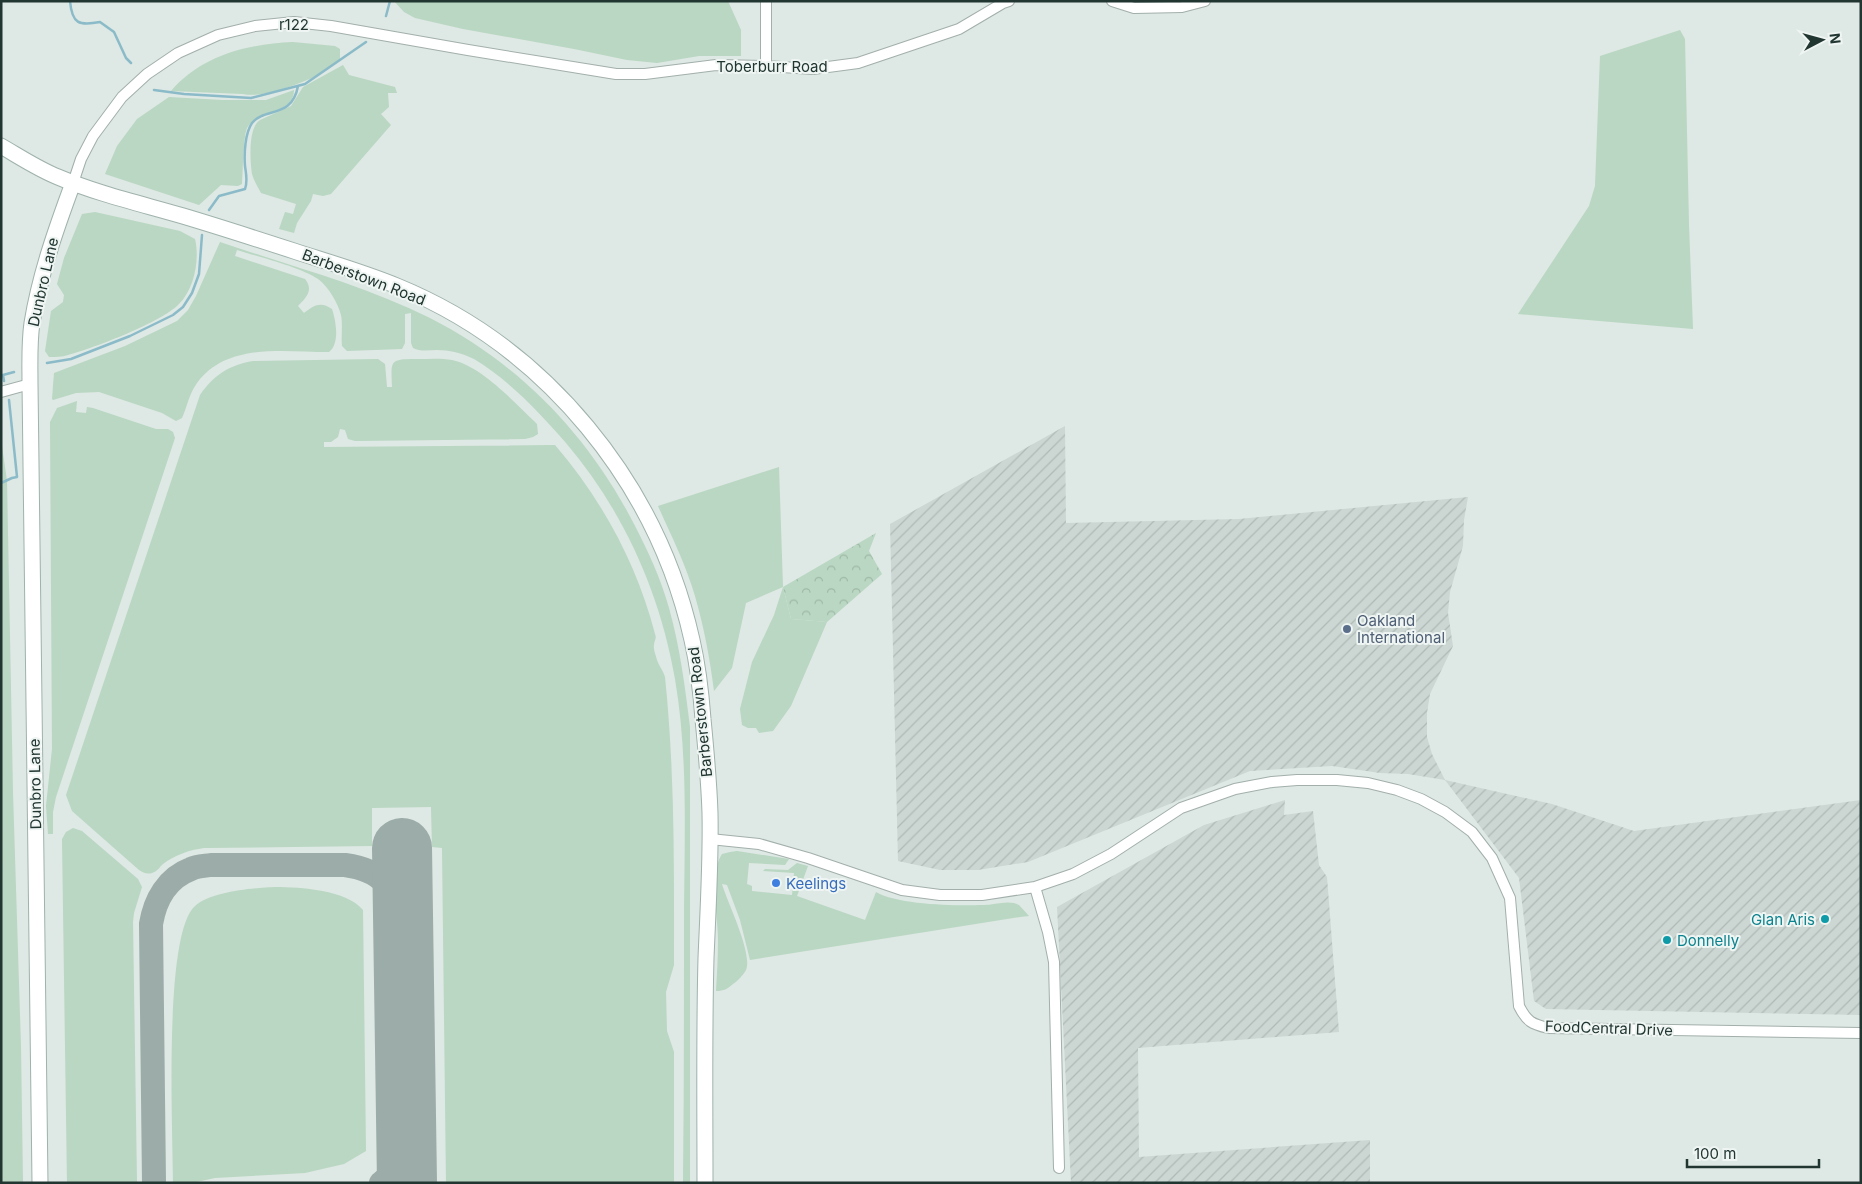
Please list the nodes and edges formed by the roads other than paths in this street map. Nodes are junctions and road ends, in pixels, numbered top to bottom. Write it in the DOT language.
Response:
graph roads {
  1 [pos="766,1"];
  2 [pos="1009,1"];
  3 [pos="1112,1"];
  4 [pos="1205,1"];
  5 [pos="766,66"];
  6 [pos="583,70"];
  7 [pos="1,146"];
  8 [pos="73,183"];
  9 [pos="30,384"];
  10 [pos="1,392"];
  11 [pos="710,839"];
  12 [pos="1035,887"];
  13 [pos="1861,1034"];
  14 [pos="1059,1168"];
  15 [pos="40,1183"];
  16 [pos="705,1183"];
  1 -- 5 [label="street"];
  2 -- 5 [label="street, Toberburr Road"];
  3 -- 4 [label="street"];
  5 -- 6 [label="street, Toberburr Road"];
  6 -- 8 [label="street, r122"];
  7 -- 8 [label="main road, Barberstown Road"];
  8 -- 9 [label="main road, Dunbro Lane"];
  8 -- 11 [label="main road, Barberstown Road"];
  9 -- 10 [label="street"];
  9 -- 15 [label="main road, Dunbro Lane"];
  11 -- 12 [label="street, FoodCentral Drive"];
  11 -- 16 [label="main road, Barberstown Road"];
  12 -- 13 [label="street, FoodCentral Drive"];
  12 -- 14 [label="street"];
}
